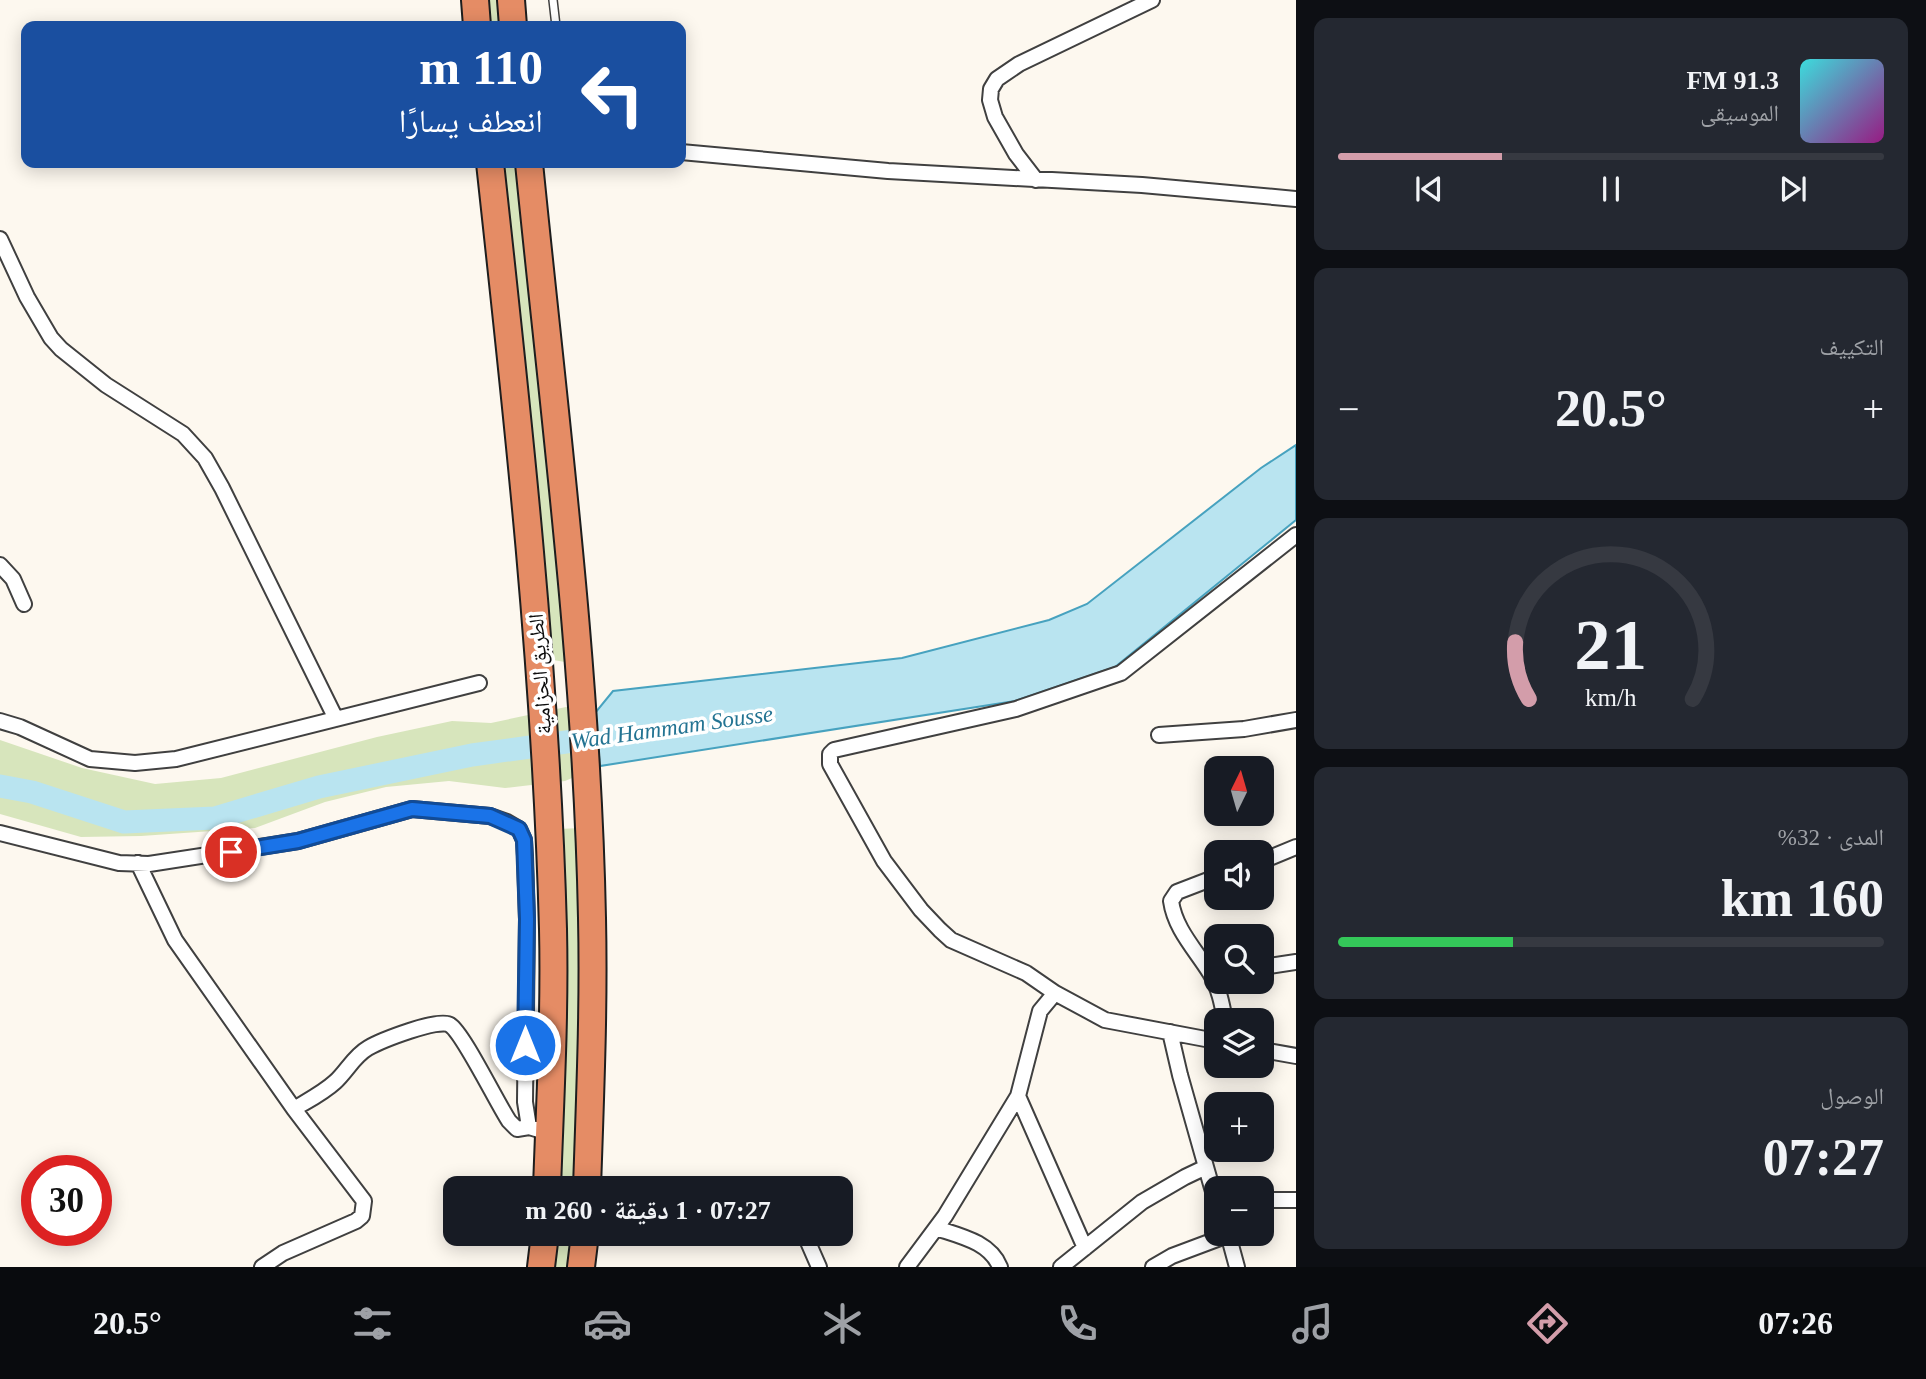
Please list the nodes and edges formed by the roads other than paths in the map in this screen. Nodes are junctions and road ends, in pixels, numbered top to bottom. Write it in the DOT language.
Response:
graph roads {
  1 [pos="475,0"];
  2 [pos="511,0"];
  3 [pos="553,0"];
  4 [pos="1152,0"];
  5 [pos="477,21"];
  6 [pos="513,21"];
  7 [pos="555,21"];
  8 [pos="686,152"];
  9 [pos="491,168"];
  10 [pos="530,168"];
  11 [pos="1036,180"];
  12 [pos="1296,199"];
  13 [pos="0,239"];
  14 [pos="1296,534"];
  15 [pos="0,565"];
  16 [pos="24,604"];
  17 [pos="480,683"];
  18 [pos="335,719"];
  19 [pos="1296,720"];
  20 [pos="0,721"];
  21 [pos="1159,735"];
  22 [pos="0,833"];
  23 [pos="1296,847"];
  24 [pos="1274,856"];
  25 [pos="138,863"];
  26 [pos="1204,882"];
  27 [pos="1204,961"];
  28 [pos="1296,962"];
  29 [pos="1274,965"];
  30 [pos="1055,993"];
  31 [pos="1170,1032"];
  32 [pos="1204,1039"];
  33 [pos="1274,1052"];
  34 [pos="1296,1056"];
  35 [pos="1018,1096"];
  36 [pos="294,1109"];
  37 [pos="539,1130"];
  38 [pos="1206,1167"];
  39 [pos="545,1176"];
  40 [pos="587,1176"];
  41 [pos="1209,1176"];
  42 [pos="1274,1200"];
  43 [pos="1296,1200"];
  44 [pos="936,1228"];
  45 [pos="1204,1244"];
  46 [pos="544,1246"];
  47 [pos="584,1246"];
  48 [pos="810,1246"];
  49 [pos="1231,1246"];
  50 [pos="1085,1248"];
  51 [pos="262,1267"];
  52 [pos="541,1267"];
  53 [pos="581,1267"];
  54 [pos="819,1267"];
  55 [pos="907,1267"];
  56 [pos="1000,1267"];
  57 [pos="1061,1267"];
  58 [pos="1153,1267"];
  59 [pos="1237,1267"];
  1 -- 5 [label="highway"];
  2 -- 6 [label="highway"];
  3 -- 7 [label="lane"];
  4 -- 11 [label="street"];
  8 -- 11 [label="street"];
  9 -- 37 [label="highway, الطريق الحزامية"];
  10 -- 40 [label="highway, الطريق الحزامية"];
  11 -- 12 [label="street"];
  13 -- 18 [label="street"];
  14 -- 30 [label="street"];
  15 -- 16 [label="street"];
  17 -- 18 [label="street"];
  18 -- 20 [label="street"];
  19 -- 21 [label="street"];
  22 -- 25 [label="street"];
  23 -- 24 [label="street"];
  25 -- 36 [label="street"];
  25 -- 37 [label="street"];
  26 -- 27 [label="street"];
  28 -- 29 [label="street"];
  30 -- 31 [label="street"];
  30 -- 35 [label="street"];
  31 -- 32 [label="street"];
  31 -- 38 [label="street"];
  33 -- 34 [label="street"];
  35 -- 44 [label="street"];
  35 -- 50 [label="street"];
  36 -- 37 [label="street"];
  36 -- 51 [label="street"];
  37 -- 39 [label="highway, الطريق الحزامية"];
  38 -- 41 [label="street"];
  38 -- 50 [label="street"];
  42 -- 43 [label="street"];
  44 -- 55 [label="street"];
  44 -- 56 [label="street"];
  45 -- 58 [label="street"];
  46 -- 52 [label="highway"];
  47 -- 53 [label="highway"];
  48 -- 54 [label="street"];
  49 -- 59 [label="street"];
  50 -- 57 [label="street"];
}
